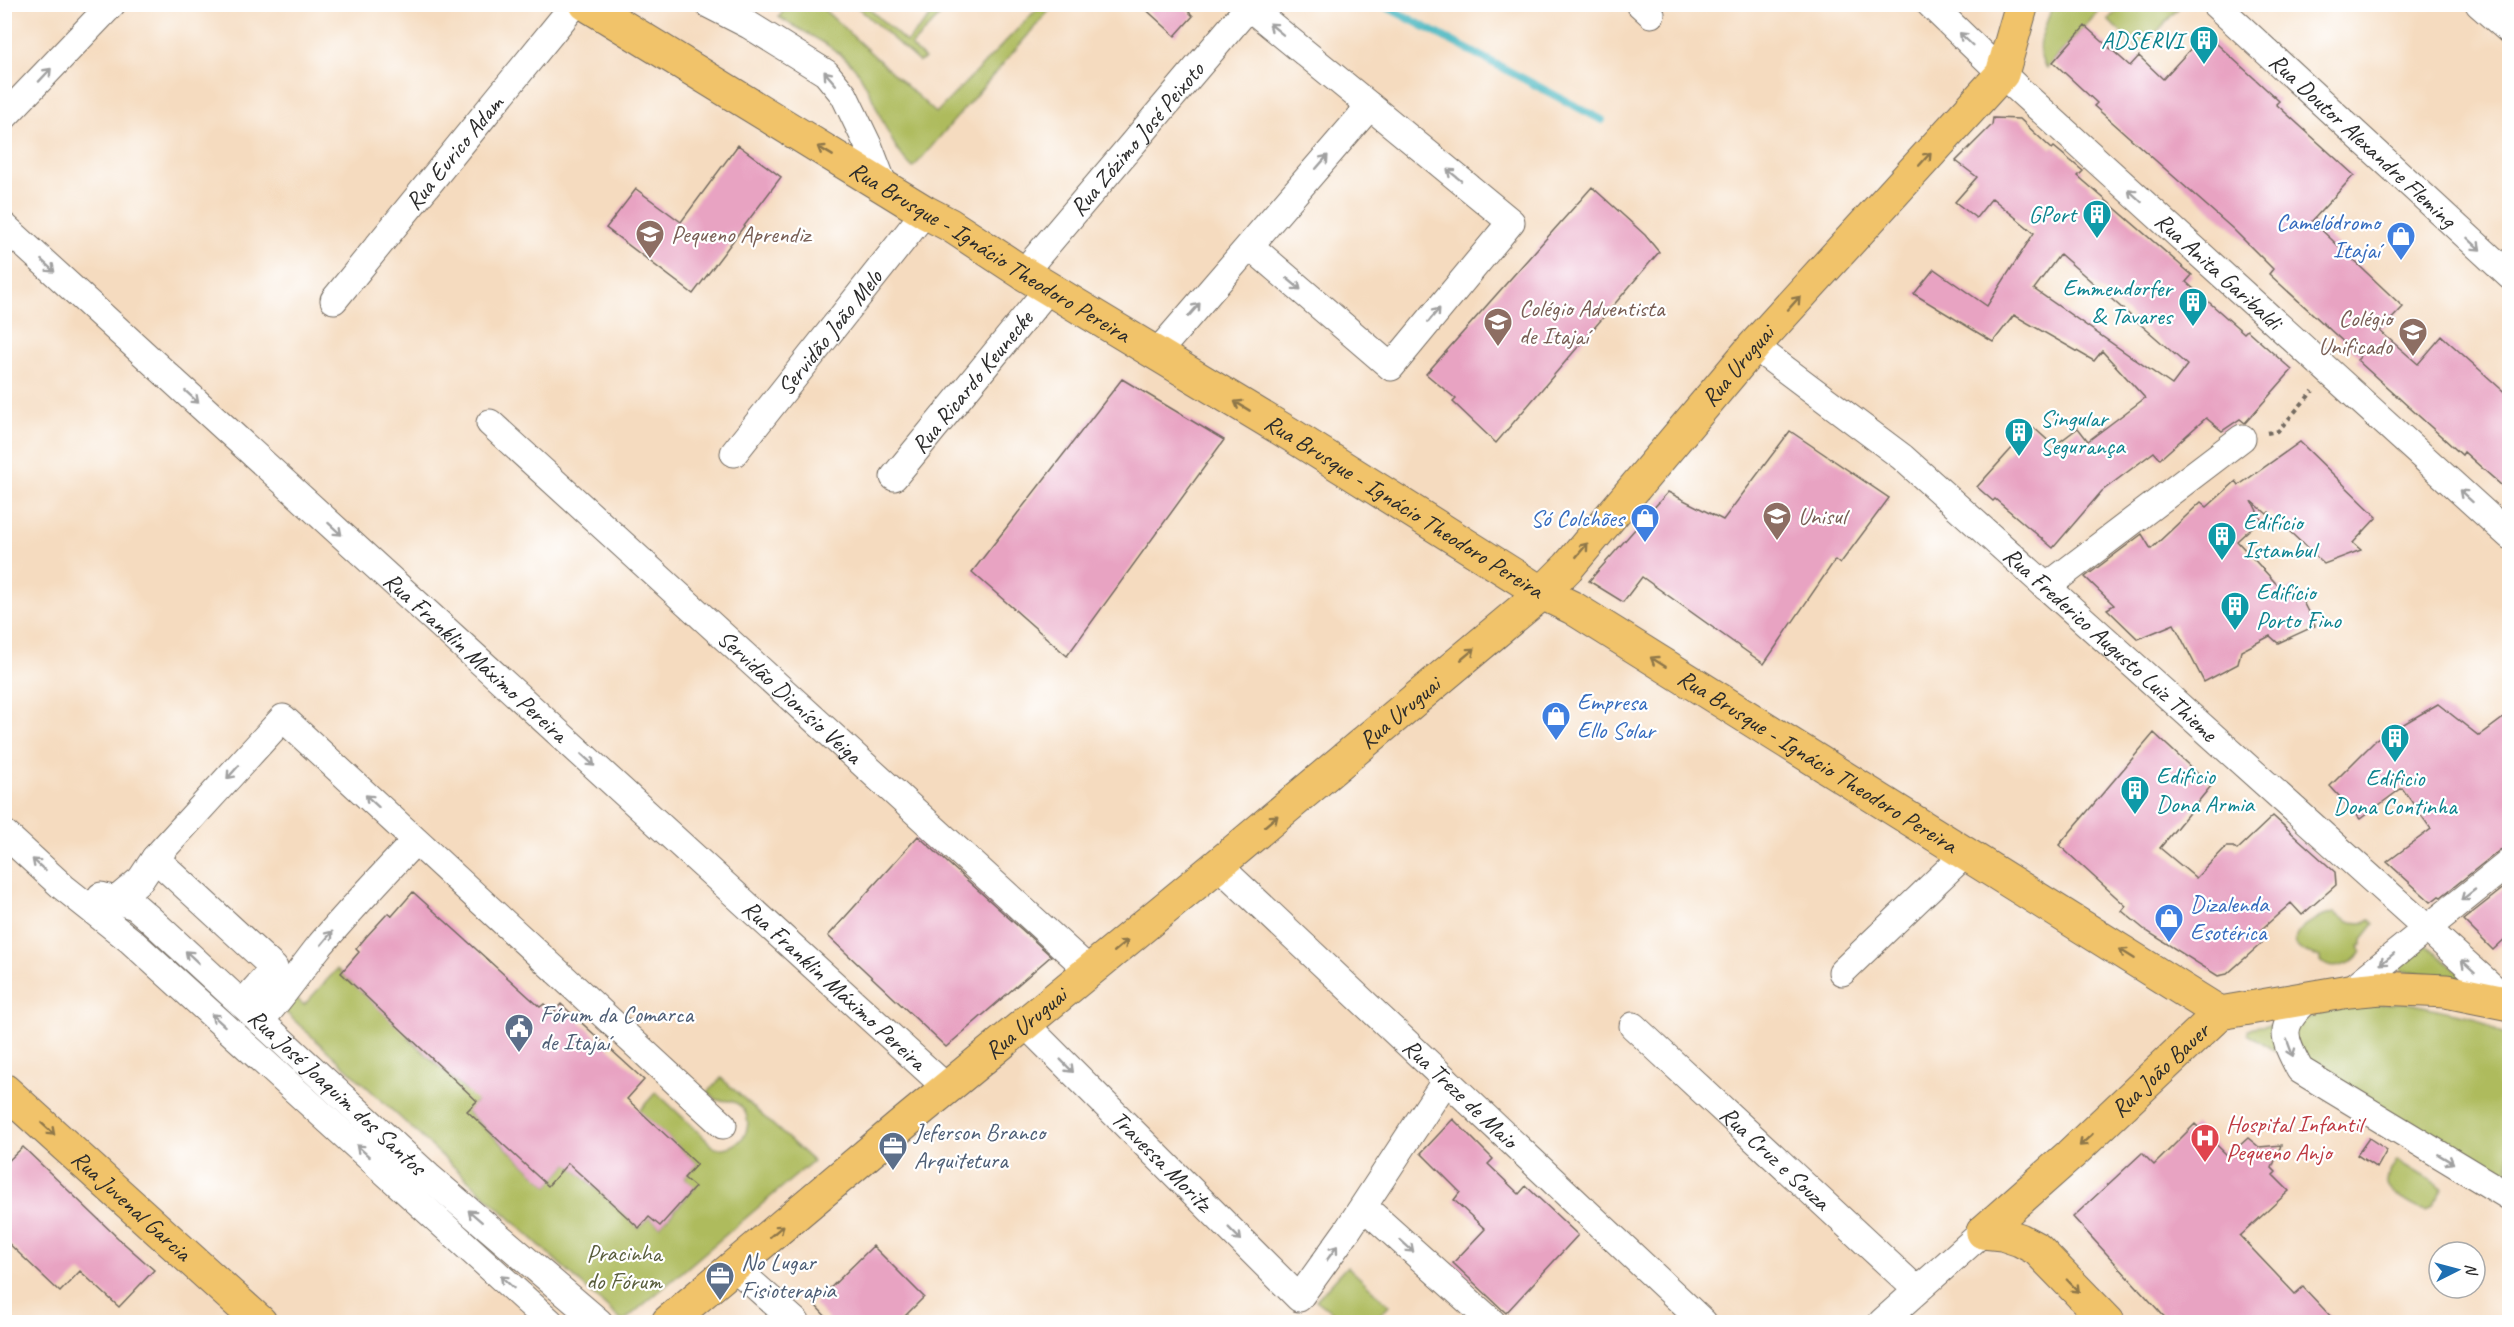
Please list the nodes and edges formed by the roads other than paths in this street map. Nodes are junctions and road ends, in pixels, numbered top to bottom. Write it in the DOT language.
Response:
graph roads {
  1 [pos="112,4"];
  2 [pos="575,4"];
  3 [pos="586,4"];
  4 [pos="708,4"];
  5 [pos="1930,4"];
  6 [pos="2022,4"];
  7 [pos="2216,4"];
  8 [pos="2479,4"];
  9 [pos="1250,6"];
  10 [pos="2510,31"];
  11 [pos="2002,75"];
  12 [pos="1370,106"];
  13 [pos="4,117"];
  14 [pos="884,186"];
  15 [pos="925,212"];
  16 [pos="4,226"];
  17 [pos="1250,246"];
  18 [pos="2510,276"];
  19 [pos="1036,280"];
  20 [pos="334,300"];
  21 [pos="1754,346"];
  22 [pos="1156,354"];
  23 [pos="490,423"];
  24 [pos="2242,438"];
  25 [pos="734,453"];
  26 [pos="894,477"];
  27 [pos="2510,536"];
  28 [pos="2046,587"];
  29 [pos="1542,593"];
  30 [pos="4,833"];
  31 [pos="415,841"];
  32 [pos="1965,854"];
  33 [pos="155,858"];
  34 [pos="2510,862"];
  35 [pos="1218,865"];
  36 [pos="63,886"];
  37 [pos="116,900"];
  38 [pos="2426,928"];
  39 [pos="1090,971"];
  40 [pos="1842,972"];
  41 [pos="2349,991"];
  42 [pos="2308,999"];
  43 [pos="2510,1004"];
  44 [pos="251,1012"];
  45 [pos="2220,1013"];
  46 [pos="1026,1025"];
  47 [pos="1633,1026"];
  48 [pos="1446,1080"];
  49 [pos="947,1088"];
  50 [pos="4,1090"];
  51 [pos="723,1125"];
  52 [pos="2028,1192"];
  53 [pos="2510,1197"];
  54 [pos="1364,1207"];
  55 [pos="1983,1232"];
  56 [pos="2037,1249"];
  57 [pos="734,1267"];
  58 [pos="1917,1290"];
  59 [pos="260,1323"];
  60 [pos="550,1323"];
  61 [pos="599,1323"];
  62 [pos="668,1323"];
  63 [pos="796,1323"];
  64 [pos="1492,1323"];
  65 [pos="1703,1323"];
  66 [pos="1882,1323"];
  67 [pos="2108,1323"];
  13 -- 1 [label="street, one-way"];
  2 -- 20 [label="street, Rua Eurico Adam"];
  14 -- 3 [label="main road, Rua Brusque - Ignácio Theodoro Pereira, one-way"];
  14 -- 4 [label="street, one-way"];
  11 -- 5 [label="street, Rua Anita Garibaldi, one-way"];
  6 -- 11 [label="main road, Rua Uruguai"];
  7 -- 18 [label="street, Rua Doutor Alexandre Fleming, one-way"];
  8 -- 10 [label="street"];
  12 -- 9 [label="street, one-way"];
  9 -- 19 [label="street, Rua Zózimo José Peixoto"];
  21 -- 11 [label="main road, Rua Uruguai, one-way"];
  27 -- 11 [label="street, Rua Anita Garibaldi, one-way"];
  17 -- 12 [label="street, one-way"];
  17 -- 12 [label="street, one-way"];
  14 -- 15 [label="main road, Rua Brusque - Ignácio Theodoro Pereira"];
  15 -- 19 [label="main road, Rua Brusque - Ignácio Theodoro Pereira"];
  15 -- 25 [label="street, Servidão João Melo"];
  16 -- 49 [label="street, Rua Franklin Máximo Pereira, one-way"];
  22 -- 17 [label="street, one-way"];
  19 -- 22 [label="main road, Rua Brusque - Ignácio Theodoro Pereira"];
  19 -- 26 [label="street, Rua Ricardo Keunecke"];
  21 -- 28 [label="street, Rua Frederico Augusto Luiz Thieme"];
  29 -- 21 [label="main road, Rua Uruguai, one-way"];
  29 -- 22 [label="main road, Rua Brusque - Ignácio Theodoro Pereira, one-way"];
  23 -- 39 [label="street, Servidão Dionísio Veiga"];
  24 -- 28 [label="street"];
  28 -- 38 [label="street, Rua Frederico Augusto Luiz Thieme"];
  32 -- 29 [label="main road, Rua Brusque - Ignácio Theodoro Pereira, one-way"];
  35 -- 29 [label="main road, Rua Uruguai, one-way"];
  36 -- 30 [label="street, Rua José Joaquim dos Santos, one-way"];
  31 -- 33 [label="street, one-way"];
  44 -- 31 [label="street, one-way"];
  31 -- 51 [label="street"];
  32 -- 40 [label="street"];
  45 -- 32 [label="main road, Rua Brusque - Ignácio Theodoro Pereira, one-way"];
  33 -- 37 [label="street"];
  33 -- 44 [label="street"];
  34 -- 38 [label="street, one-way"];
  39 -- 35 [label="main road, Rua Uruguai, one-way"];
  35 -- 48 [label="street, Rua Treze de Maio"];
  36 -- 37 [label="street, Rua José Joaquim dos Santos"];
  60 -- 36 [label="street, Rua José Joaquim dos Santos, one-way"];
  44 -- 37 [label="street, Rua José Joaquim dos Santos, one-way"];
  38 -- 41 [label="street, one-way"];
  43 -- 38 [label="street, Rua Frederico Augusto Luiz Thieme, one-way"];
  39 -- 46 [label="main road, Rua Uruguai"];
  41 -- 42 [label="main road, Rua João Bauer"];
  41 -- 43 [label="main road, Rua João Bauer"];
  42 -- 45 [label="main road, Rua João Bauer"];
  42 -- 53 [label="street, one-way"];
  61 -- 44 [label="street, Rua José Joaquim dos Santos, one-way"];
  45 -- 52 [label="main road, Rua João Bauer, one-way"];
  46 -- 49 [label="main road, Rua Uruguai"];
  46 -- 54 [label="street, Travessa Moritz, one-way"];
  47 -- 58 [label="street, Rua Cruz e Souza"];
  48 -- 54 [label="street"];
  48 -- 65 [label="street, Rua Treze de Maio"];
  57 -- 49 [label="main road, Rua Uruguai, one-way"];
  50 -- 59 [label="main road, Rua Juvenal Garcia, one-way"];
  52 -- 55 [label="main road, Rua João Bauer"];
  52 -- 56 [label="main road"];
  54 -- 64 [label="street, one-way"];
  55 -- 56 [label="main road"];
  55 -- 58 [label="street, Rua João Bauer"];
  56 -- 67 [label="main road, one-way"];
  57 -- 62 [label="main road, Rua Uruguai"];
  57 -- 63 [label="street"];
  58 -- 66 [label="street, Rua João Bauer"];
}
